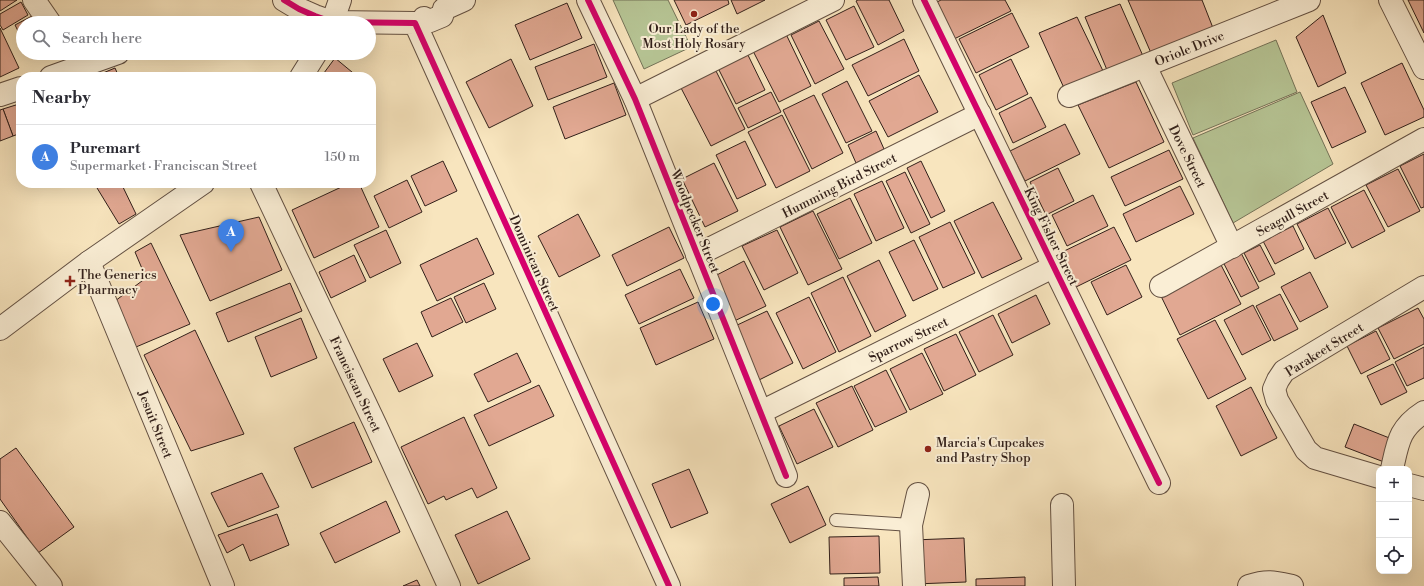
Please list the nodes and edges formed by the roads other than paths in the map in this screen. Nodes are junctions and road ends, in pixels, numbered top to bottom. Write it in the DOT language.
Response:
graph roads {
  1 [pos="34,0"];
  2 [pos="284,0"];
  3 [pos="340,0"];
  4 [pos="464,0"];
  5 [pos="588,0"];
  6 [pos="833,0"];
  7 [pos="924,0"];
  8 [pos="1309,0"];
  9 [pos="1390,0"];
  10 [pos="45,16"];
  11 [pos="315,16"];
  12 [pos="334,16"];
  13 [pos="376,21"];
  14 [pos="419,21"];
  15 [pos="75,60"];
  16 [pos="312,60"];
  17 [pos="1145,66"];
  18 [pos="1424,68"];
  19 [pos="58,72"];
  20 [pos="304,72"];
  21 [pos="16,90"];
  22 [pos="0,95"];
  23 [pos="1069,96"];
  24 [pos="635,99"];
  25 [pos="980,114"];
  26 [pos="1424,139"];
  27 [pos="196,188"];
  28 [pos="263,188"];
  29 [pos="1232,247"];
  30 [pos="697,255"];
  31 [pos="89,262"];
  32 [pos="1054,266"];
  33 [pos="1161,286"];
  34 [pos="1424,287"];
  35 [pos="0,328"];
  36 [pos="761,412"];
  37 [pos="1424,412"];
  38 [pos="1393,466"];
  39 [pos="786,476"];
  40 [pos="1376,476"];
  41 [pos="1159,483"];
  42 [pos="1412,486"];
  43 [pos="1424,489"];
  44 [pos="918,494"];
  45 [pos="1062,505"];
  46 [pos="836,520"];
  47 [pos="0,522"];
  48 [pos="911,525"];
  49 [pos="51,586"];
  50 [pos="223,586"];
  51 [pos="449,586"];
  52 [pos="669,586"];
  53 [pos="914,586"];
  54 [pos="1064,586"];
  55 [pos="1249,586"];
  56 [pos="1292,586"];
  1 -- 10 [label="street"];
  2 -- 11 [label="street"];
  3 -- 12 [label="street"];
  4 -- 14 [label="street"];
  5 -- 24 [label="street, Woodpecker Street"];
  6 -- 24 [label="street"];
  7 -- 25 [label="street, King Fisher Street"];
  8 -- 17 [label="street, Oriole Drive"];
  9 -- 18 [label="street"];
  13 -- 14 [label="street"];
  14 -- 52 [label="street, Dominican Street"];
  15 -- 19 [label="street"];
  16 -- 20 [label="street"];
  17 -- 23 [label="street, Oriole Drive"];
  17 -- 29 [label="street, Dove Street"];
  21 -- 22 [label="street"];
  24 -- 30 [label="street, Woodpecker Street"];
  25 -- 30 [label="street, Humming Bird Street"];
  25 -- 32 [label="street, King Fisher Street"];
  26 -- 29 [label="street, Seagull Street"];
  27 -- 31 [label="street"];
  28 -- 51 [label="street, Franciscan Street"];
  29 -- 33 [label="street, Seagull Street"];
  30 -- 36 [label="street, Woodpecker Street"];
  31 -- 35 [label="street"];
  31 -- 50 [label="street, Jesuit Street"];
  32 -- 36 [label="street, Sparrow Street"];
  32 -- 41 [label="street, King Fisher Street"];
  34 -- 40 [label="street, Parakeet Street"];
  36 -- 39 [label="street, Woodpecker Street"];
  37 -- 38 [label="street"];
  42 -- 43 [label="street"];
  44 -- 48 [label="street"];
  45 -- 54 [label="street"];
  46 -- 48 [label="lane"];
  47 -- 49 [label="street"];
  48 -- 53 [label="street"];
  55 -- 56 [label="street"];
}
